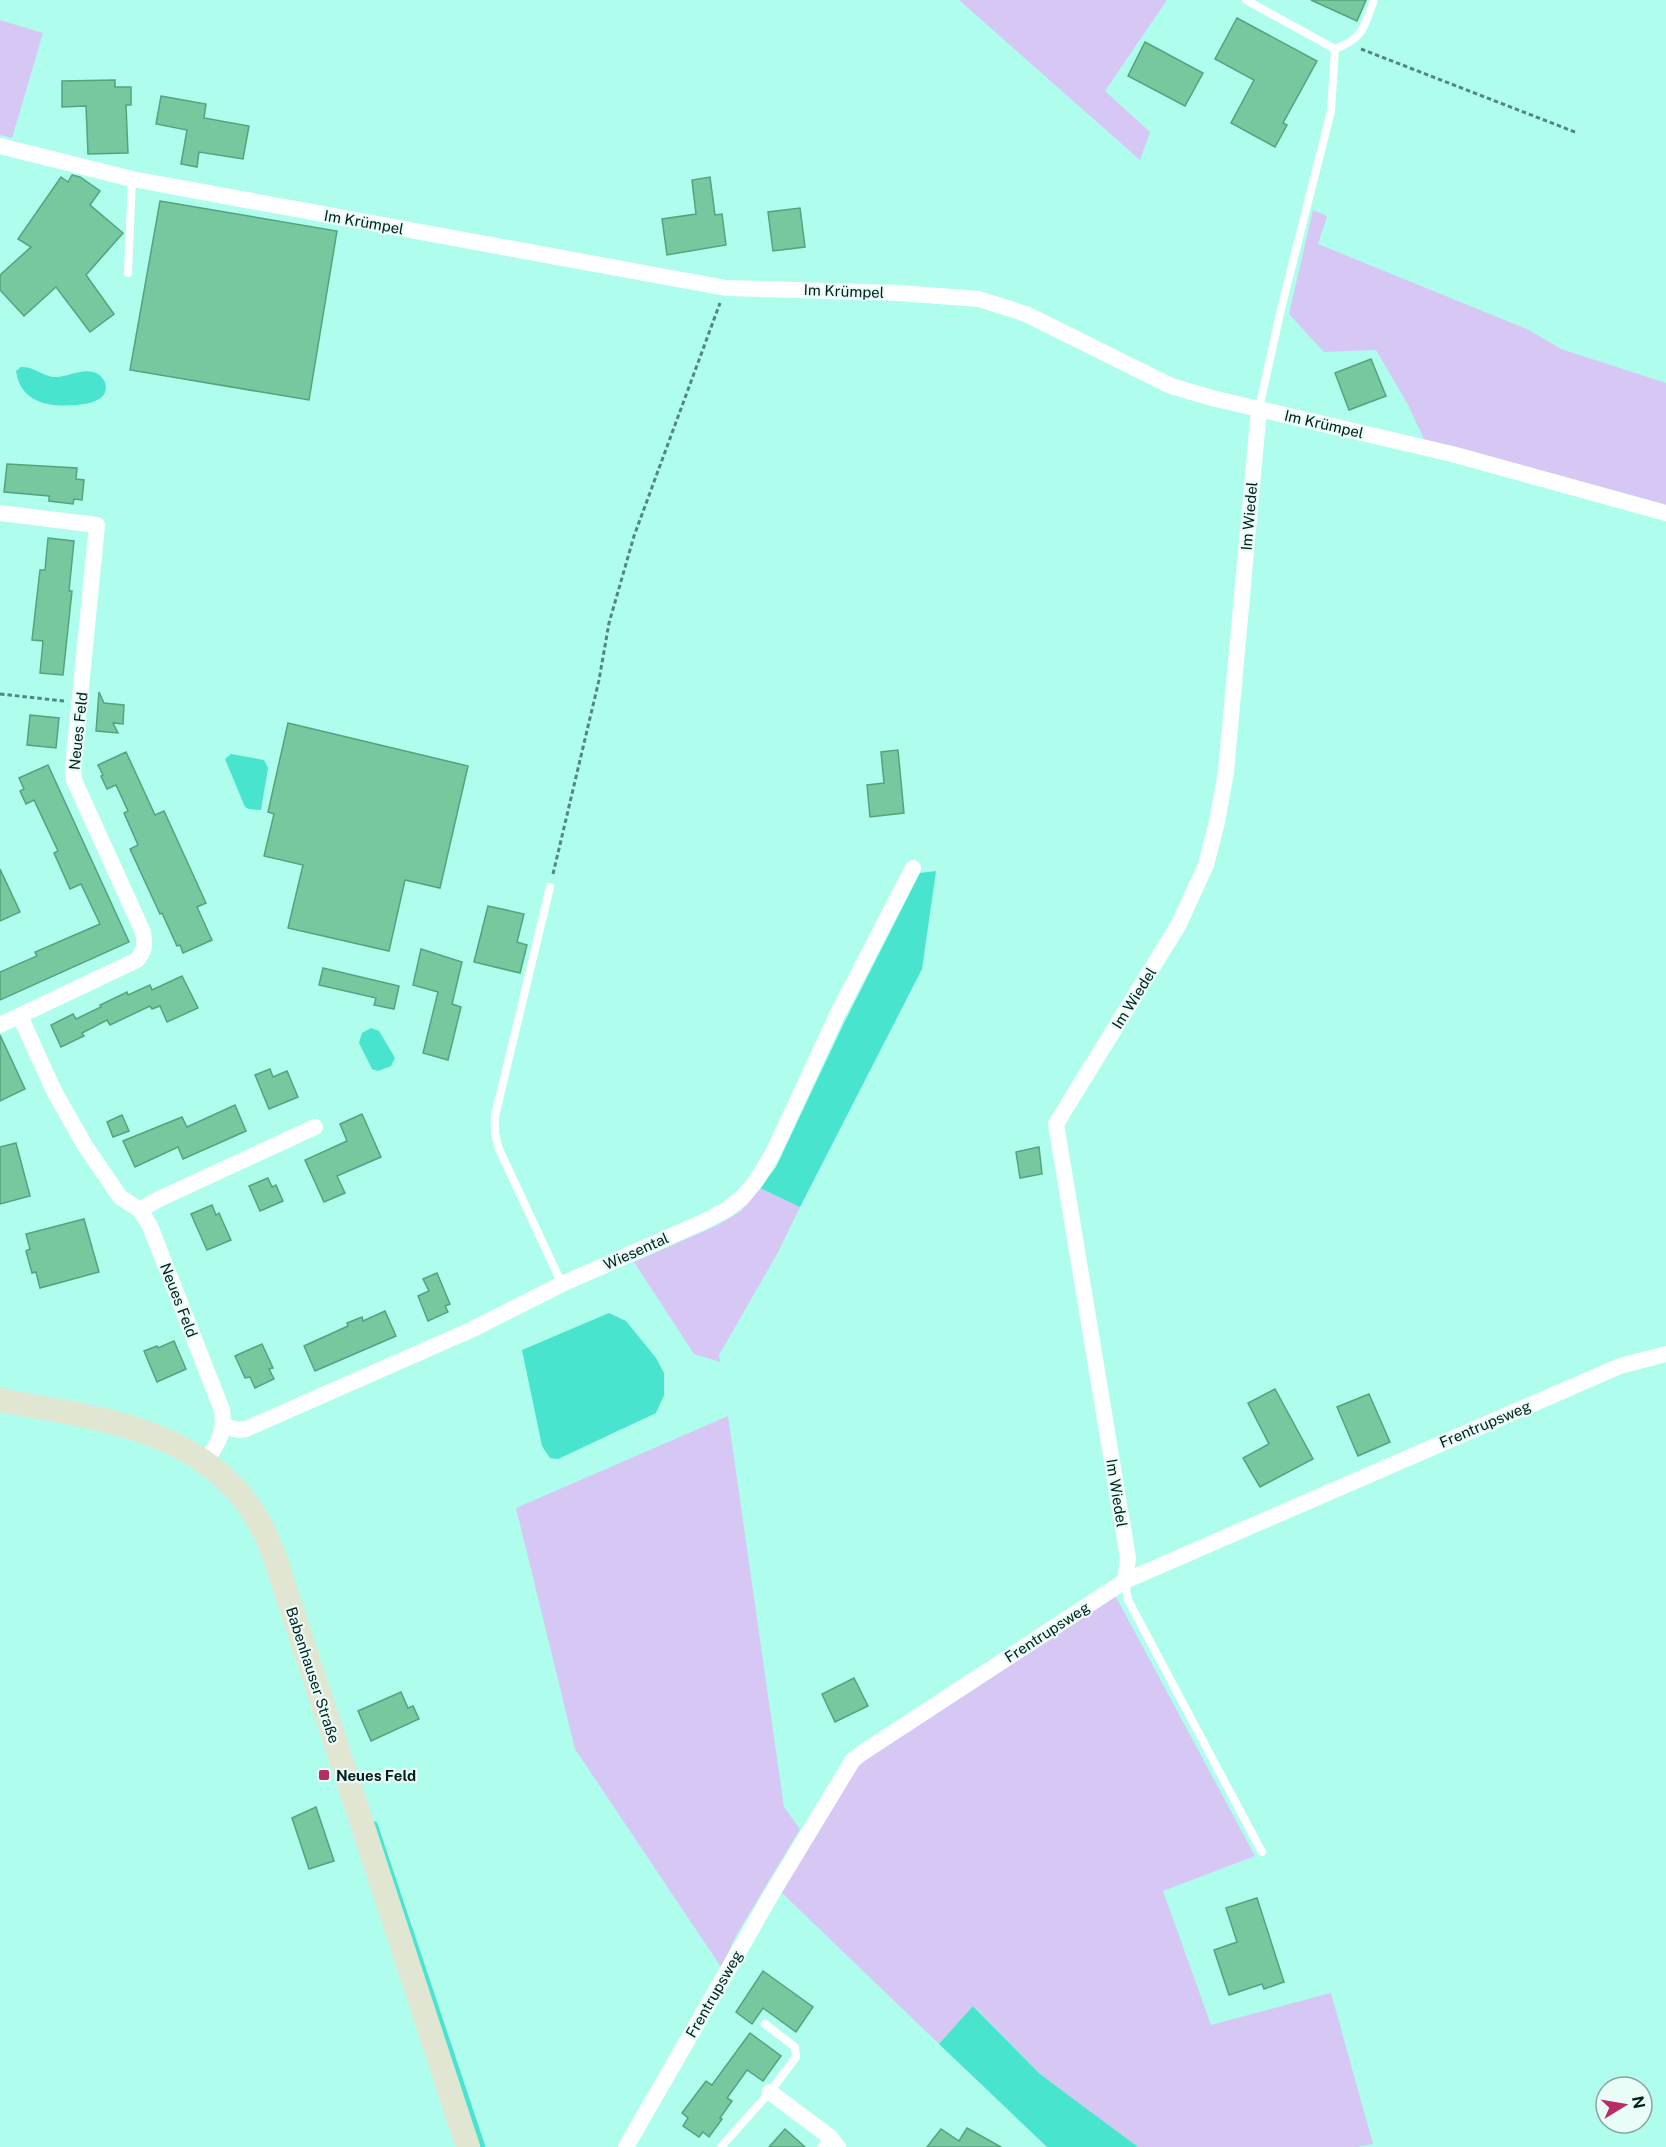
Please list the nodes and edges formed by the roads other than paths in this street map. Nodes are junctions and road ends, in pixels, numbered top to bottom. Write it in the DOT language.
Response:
graph roads {
  1 [pos="1246,0"];
  2 [pos="1374,0"];
  3 [pos="1335,49"];
  4 [pos="0,146"];
  5 [pos="132,179"];
  6 [pos="128,273"];
  7 [pos="1258,409"];
  8 [pos="0,513"];
  9 [pos="1666,513"];
  10 [pos="913,868"];
  11 [pos="550,887"];
  12 [pos="20,1016"];
  13 [pos="0,1025"];
  14 [pos="315,1126"];
  15 [pos="140,1210"];
  16 [pos="562,1284"];
  17 [pos="1666,1354"];
  18 [pos="0,1400"];
  19 [pos="224,1426"];
  20 [pos="205,1462"];
  21 [pos="1125,1581"];
  22 [pos="1262,1851"];
  23 [pos="765,2024"];
  24 [pos="770,2092"];
  25 [pos="830,2144"];
  26 [pos="468,2147"];
  27 [pos="626,2147"];
  28 [pos="721,2147"];
  1 -- 3 [label="lane"];
  2 -- 3 [label="lane"];
  3 -- 7 [label="lane"];
  4 -- 5 [label="street, Im Krümpel"];
  5 -- 6 [label="lane"];
  5 -- 7 [label="street, Im Krümpel"];
  7 -- 9 [label="street, Im Krümpel"];
  7 -- 21 [label="street, Im Wiedel"];
  8 -- 12 [label="street, Neues Feld"];
  10 -- 16 [label="street, Wiesental"];
  11 -- 16 [label="lane"];
  12 -- 13 [label="street, Neues Feld"];
  12 -- 15 [label="street, Neues Feld"];
  14 -- 15 [label="street"];
  15 -- 19 [label="street, Neues Feld"];
  16 -- 19 [label="street, Wiesental"];
  17 -- 21 [label="street, Frentrupsweg"];
  18 -- 20 [label="main road, Babenhauser Straße"];
  19 -- 20 [label="street"];
  20 -- 26 [label="main road, Babenhauser Straße"];
  21 -- 22 [label="lane"];
  21 -- 27 [label="street, Frentrupsweg"];
  23 -- 24 [label="lane"];
  24 -- 25 [label="street"];
  24 -- 28 [label="lane"];
}
